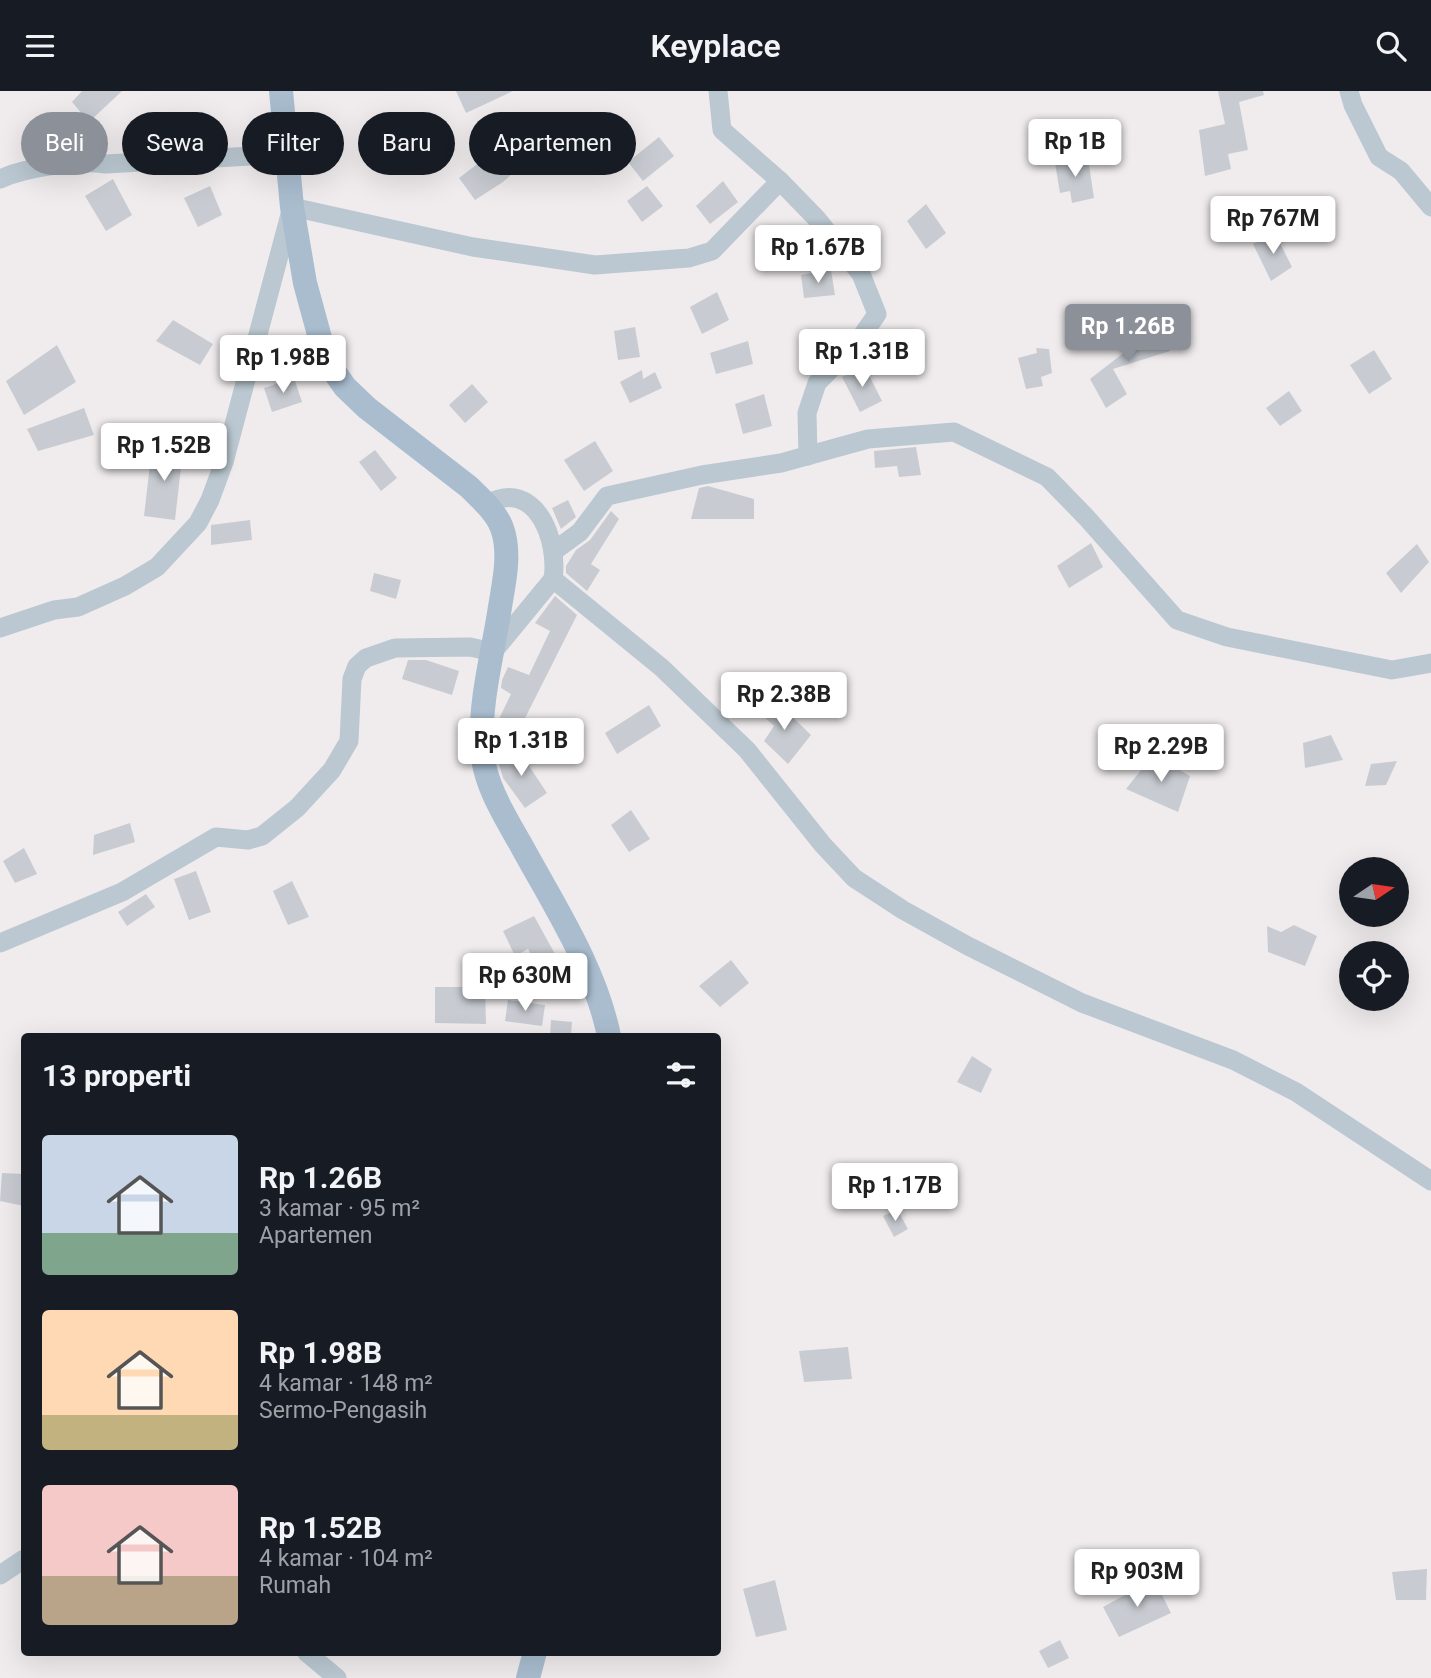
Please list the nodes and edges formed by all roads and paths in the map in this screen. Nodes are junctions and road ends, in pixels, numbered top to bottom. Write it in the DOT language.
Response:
graph roads {
  1 [pos="281,91"];
  2 [pos="718,91"];
  3 [pos="1349,91"];
  4 [pos="283,112"];
  5 [pos="242,156"];
  6 [pos="289,175"];
  7 [pos="0,179"];
  8 [pos="780,181"];
  9 [pos="292,207"];
  10 [pos="1431,207"];
  11 [pos="253,352"];
  12 [pos="327,360"];
  13 [pos="808,456"];
  14 [pos="487,504"];
  15 [pos="554,551"];
  16 [pos="553,579"];
  17 [pos="0,628"];
  18 [pos="493,652"];
  19 [pos="1431,663"];
  20 [pos="0,943"];
  21 [pos="608,1033"];
  22 [pos="1431,1181"];
  23 [pos="21,1561"];
  24 [pos="0,1575"];
  25 [pos="311,1656"];
  26 [pos="535,1656"];
  27 [pos="337,1678"];
  28 [pos="528,1678"];
  1 -- 4 [label="main road"];
  2 -- 8 [label="street"];
  3 -- 10 [label="street"];
  5 -- 7 [label="street"];
  6 -- 9 [label="main road"];
  8 -- 9 [label="street"];
  8 -- 13 [label="street"];
  9 -- 11 [label="street"];
  9 -- 12 [label="main road"];
  11 -- 12 [label="street"];
  11 -- 17 [label="street"];
  12 -- 14 [label="main road"];
  13 -- 15 [label="street"];
  13 -- 19 [label="street"];
  14 -- 15 [label="street"];
  14 -- 18 [label="main road"];
  15 -- 16 [label="street"];
  16 -- 18 [label="street"];
  16 -- 22 [label="street"];
  18 -- 20 [label="street"];
  18 -- 21 [label="main road"];
  23 -- 24 [label="street"];
  25 -- 27 [label="street"];
  26 -- 28 [label="main road"];
}
